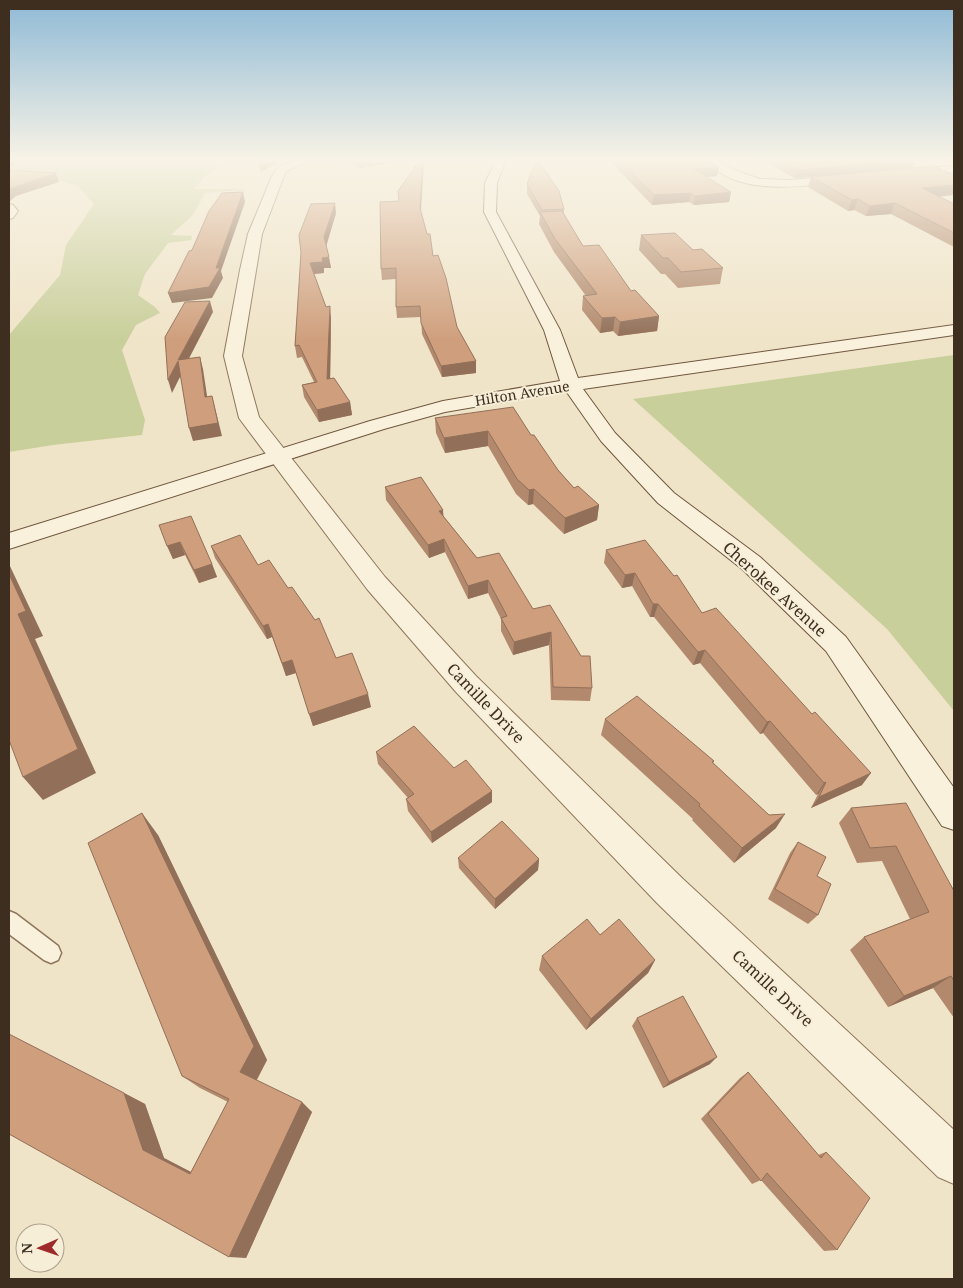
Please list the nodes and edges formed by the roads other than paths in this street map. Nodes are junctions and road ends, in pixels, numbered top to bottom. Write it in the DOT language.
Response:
graph roads {
  1 [pos="260,220"];
  2 [pos="494,220"];
  3 [pos="954,330"];
  4 [pos="571,385"];
  5 [pos="278,456"];
  6 [pos="9,541"];
  7 [pos="954,815"];
  8 [pos="9,921"];
  9 [pos="51,953"];
  10 [pos="954,1161"];
  1 -- 5 [label="street, Camille Drive"];
  2 -- 4 [label="street, Cherokee Avenue"];
  3 -- 4 [label="street, Hilton Avenue"];
  4 -- 5 [label="street, Hilton Avenue"];
  4 -- 7 [label="street, Cherokee Avenue"];
  5 -- 6 [label="street, Hilton Avenue"];
  5 -- 10 [label="street, Camille Drive"];
  8 -- 9 [label="lane"];
}
